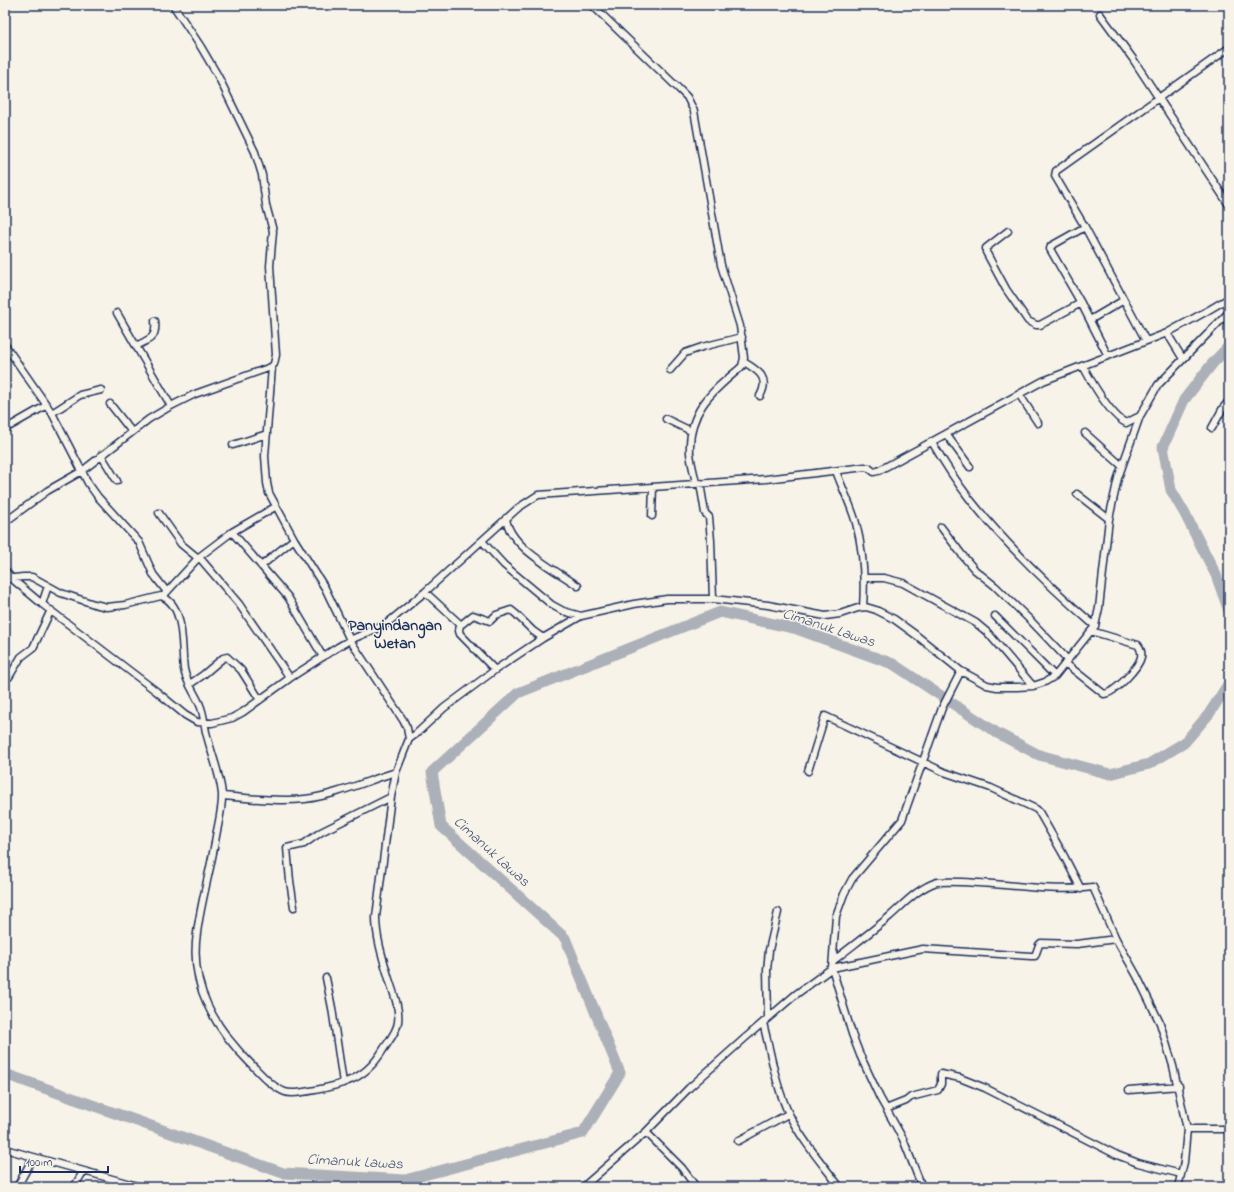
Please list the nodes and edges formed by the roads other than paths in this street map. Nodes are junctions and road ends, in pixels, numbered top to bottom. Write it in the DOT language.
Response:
graph roads {
  1 [pos="173,5"];
  2 [pos="592,5"];
  3 [pos="1100,14"];
  4 [pos="1229,48"];
  5 [pos="1158,98"];
  6 [pos="1229,205"];
  7 [pos="1085,227"];
  8 [pos="1008,231"];
  9 [pos="1229,298"];
  10 [pos="1124,300"];
  11 [pos="1081,303"];
  12 [pos="1229,312"];
  13 [pos="117,313"];
  14 [pos="1090,320"];
  15 [pos="155,321"];
  16 [pos="1167,333"];
  17 [pos="742,337"];
  18 [pos="1144,338"];
  19 [pos="5,345"];
  20 [pos="136,346"];
  21 [pos="1107,353"];
  22 [pos="1183,359"];
  23 [pos="744,362"];
  24 [pos="1083,366"];
  25 [pos="272,367"];
  26 [pos="670,370"];
  27 [pos="101,390"];
  28 [pos="1020,394"];
  29 [pos="760,396"];
  30 [pos="1229,401"];
  31 [pos="110,404"];
  32 [pos="47,405"];
  33 [pos="171,406"];
  34 [pos="52,413"];
  35 [pos="1140,416"];
  36 [pos="666,419"];
  37 [pos="1038,423"];
  38 [pos="1212,428"];
  39 [pos="5,429"];
  40 [pos="691,431"];
  41 [pos="132,432"];
  42 [pos="1085,433"];
  43 [pos="267,434"];
  44 [pos="946,434"];
  45 [pos="932,442"];
  46 [pos="233,445"];
  47 [pos="101,455"];
  48 [pos="1122,466"];
  49 [pos="970,467"];
  50 [pos="82,470"];
  51 [pos="836,471"];
  52 [pos="117,481"];
  53 [pos="698,483"];
  54 [pos="653,487"];
  55 [pos="1077,494"];
  56 [pos="276,507"];
  57 [pos="159,513"];
  58 [pos="652,516"];
  59 [pos="506,518"];
  60 [pos="1109,519"];
  61 [pos="5,522"];
  62 [pos="941,527"];
  63 [pos="232,532"];
  64 [pos="294,539"];
  65 [pos="482,541"];
  66 [pos="199,557"];
  67 [pos="261,566"];
  68 [pos="5,570"];
  69 [pos="864,578"];
  70 [pos="8,579"];
  71 [pos="48,586"];
  72 [pos="578,586"];
  73 [pos="425,592"];
  74 [pos="165,594"];
  75 [pos="713,599"];
  76 [pos="42,604"];
  77 [pos="863,607"];
  78 [pos="51,610"];
  79 [pos="581,616"];
  80 [pos="995,616"];
  81 [pos="460,624"];
  82 [pos="1093,629"];
  83 [pos="544,638"];
  84 [pos="350,640"];
  85 [pos="322,657"];
  86 [pos="1067,661"];
  87 [pos="495,670"];
  88 [pos="961,671"];
  89 [pos="1055,676"];
  90 [pos="290,678"];
  91 [pos="5,680"];
  92 [pos="190,684"];
  93 [pos="1033,686"];
  94 [pos="260,700"];
  95 [pos="205,727"];
  96 [pos="408,739"];
  97 [pos="923,761"];
  98 [pos="808,771"];
  99 [pos="396,772"];
  100 [pos="222,796"];
  101 [pos="391,797"];
  102 [pos="1082,889"];
  103 [pos="294,907"];
  104 [pos="778,912"];
  105 [pos="1116,939"];
  106 [pos="833,961"];
  107 [pos="832,968"];
  108 [pos="326,978"];
  109 [pos="768,1018"];
  110 [pos="762,1022"];
  111 [pos="343,1083"];
  112 [pos="1179,1086"];
  113 [pos="1129,1090"];
  114 [pos="886,1109"];
  115 [pos="788,1114"];
  116 [pos="1229,1128"];
  117 [pos="1187,1129"];
  118 [pos="646,1132"];
  119 [pos="738,1141"];
  120 [pos="5,1149"];
  121 [pos="34,1158"];
  122 [pos="83,1172"];
  123 [pos="1181,1174"];
  124 [pos="17,1187"];
  125 [pos="74,1187"];
  126 [pos="141,1187"];
  127 [pos="584,1187"];
  128 [pos="696,1187"];
  129 [pos="840,1187"];
  130 [pos="922,1187"];
  131 [pos="1178,1187"];
  1 -- 25 [label="street"];
  2 -- 17 [label="street"];
  3 -- 5 [label="street"];
  4 -- 5 [label="street"];
  5 -- 6 [label="street"];
  5 -- 7 [label="street"];
  7 -- 10 [label="street"];
  7 -- 11 [label="street"];
  8 -- 11 [label="street"];
  9 -- 16 [label="street"];
  10 -- 14 [label="street"];
  10 -- 18 [label="street"];
  11 -- 14 [label="street"];
  12 -- 22 [label="street"];
  13 -- 20 [label="street"];
  14 -- 21 [label="street"];
  15 -- 20 [label="street"];
  16 -- 18 [label="street"];
  16 -- 22 [label="street"];
  17 -- 23 [label="street"];
  17 -- 26 [label="street"];
  18 -- 21 [label="street"];
  19 -- 32 [label="street"];
  20 -- 33 [label="street"];
  21 -- 24 [label="street"];
  22 -- 35 [label="street"];
  23 -- 29 [label="street"];
  23 -- 40 [label="street"];
  24 -- 28 [label="street"];
  24 -- 35 [label="street"];
  25 -- 33 [label="street"];
  25 -- 43 [label="street"];
  27 -- 34 [label="street"];
  28 -- 37 [label="street"];
  28 -- 44 [label="street"];
  30 -- 38 [label="street"];
  31 -- 41 [label="street"];
  32 -- 34 [label="street"];
  32 -- 39 [label="street"];
  33 -- 41 [label="street"];
  34 -- 50 [label="street"];
  35 -- 48 [label="street"];
  36 -- 40 [label="street"];
  40 -- 53 [label="street"];
  41 -- 47 [label="street"];
  42 -- 48 [label="street"];
  43 -- 46 [label="street"];
  43 -- 56 [label="street"];
  44 -- 45 [label="street"];
  44 -- 49 [label="street"];
  45 -- 51 [label="street"];
  45 -- 82 [label="street"];
  47 -- 50 [label="street"];
  47 -- 52 [label="street"];
  48 -- 60 [label="street"];
  50 -- 61 [label="street"];
  50 -- 74 [label="street"];
  51 -- 53 [label="street"];
  51 -- 69 [label="street"];
  53 -- 54 [label="street"];
  53 -- 75 [label="street"];
  54 -- 58 [label="street"];
  54 -- 59 [label="street"];
  55 -- 60 [label="street"];
  56 -- 63 [label="street"];
  56 -- 64 [label="street"];
  57 -- 66 [label="street"];
  59 -- 65 [label="street"];
  59 -- 72 [label="street"];
  60 -- 82 [label="street"];
  62 -- 86 [label="street"];
  63 -- 66 [label="street"];
  63 -- 67 [label="street"];
  64 -- 67 [label="street"];
  64 -- 84 [label="street"];
  65 -- 73 [label="street"];
  65 -- 79 [label="street"];
  66 -- 74 [label="street"];
  66 -- 90 [label="street"];
  67 -- 85 [label="street"];
  68 -- 70 [label="street"];
  69 -- 77 [label="street"];
  69 -- 93 [label="street"];
  70 -- 71 [label="street"];
  70 -- 76 [label="street"];
  71 -- 74 [label="street"];
  71 -- 76 [label="street"];
  73 -- 81 [label="street"];
  73 -- 84 [label="street"];
  74 -- 92 [label="street"];
  75 -- 77 [label="street"];
  75 -- 79 [label="street"];
  76 -- 78 [label="street"];
  77 -- 88 [label="street"];
  78 -- 91 [label="street"];
  78 -- 95 [label="street"];
  79 -- 83 [label="street"];
  80 -- 89 [label="street"];
  81 -- 83 [label="street"];
  81 -- 87 [label="street"];
  82 -- 86 [label="street"];
  82 -- 86 [label="street"];
  83 -- 87 [label="street"];
  84 -- 85 [label="street"];
  84 -- 96 [label="street"];
  85 -- 90 [label="street"];
  86 -- 89 [label="street"];
  87 -- 96 [label="street"];
  88 -- 93 [label="street"];
  88 -- 97 [label="street"];
  89 -- 93 [label="street"];
  90 -- 94 [label="street"];
  92 -- 94 [label="street"];
  92 -- 95 [label="street"];
  94 -- 95 [label="street"];
  95 -- 100 [label="street"];
  96 -- 99 [label="street"];
  97 -- 98 [label="street"];
  97 -- 102 [label="street"];
  97 -- 106 [label="street"];
  99 -- 100 [label="street"];
  99 -- 101 [label="street"];
  100 -- 111 [label="street"];
  101 -- 103 [label="street"];
  101 -- 111 [label="street"];
  102 -- 105 [label="street"];
  102 -- 106 [label="street"];
  104 -- 109 [label="street"];
  105 -- 107 [label="street"];
  105 -- 112 [label="street"];
  106 -- 107 [label="street"];
  107 -- 109 [label="street"];
  107 -- 114 [label="street"];
  108 -- 111 [label="street"];
  109 -- 110 [label="street"];
  110 -- 115 [label="street"];
  110 -- 118 [label="street"];
  112 -- 113 [label="street"];
  112 -- 117 [label="street"];
  114 -- 123 [label="street"];
  114 -- 130 [label="street"];
  115 -- 119 [label="street"];
  115 -- 129 [label="street"];
  116 -- 117 [label="street"];
  117 -- 123 [label="street"];
  118 -- 127 [label="street"];
  118 -- 128 [label="street"];
  120 -- 121 [label="street"];
  121 -- 122 [label="street"];
  121 -- 124 [label="street"];
  122 -- 125 [label="street"];
  122 -- 126 [label="street"];
  123 -- 131 [label="street"];
}
